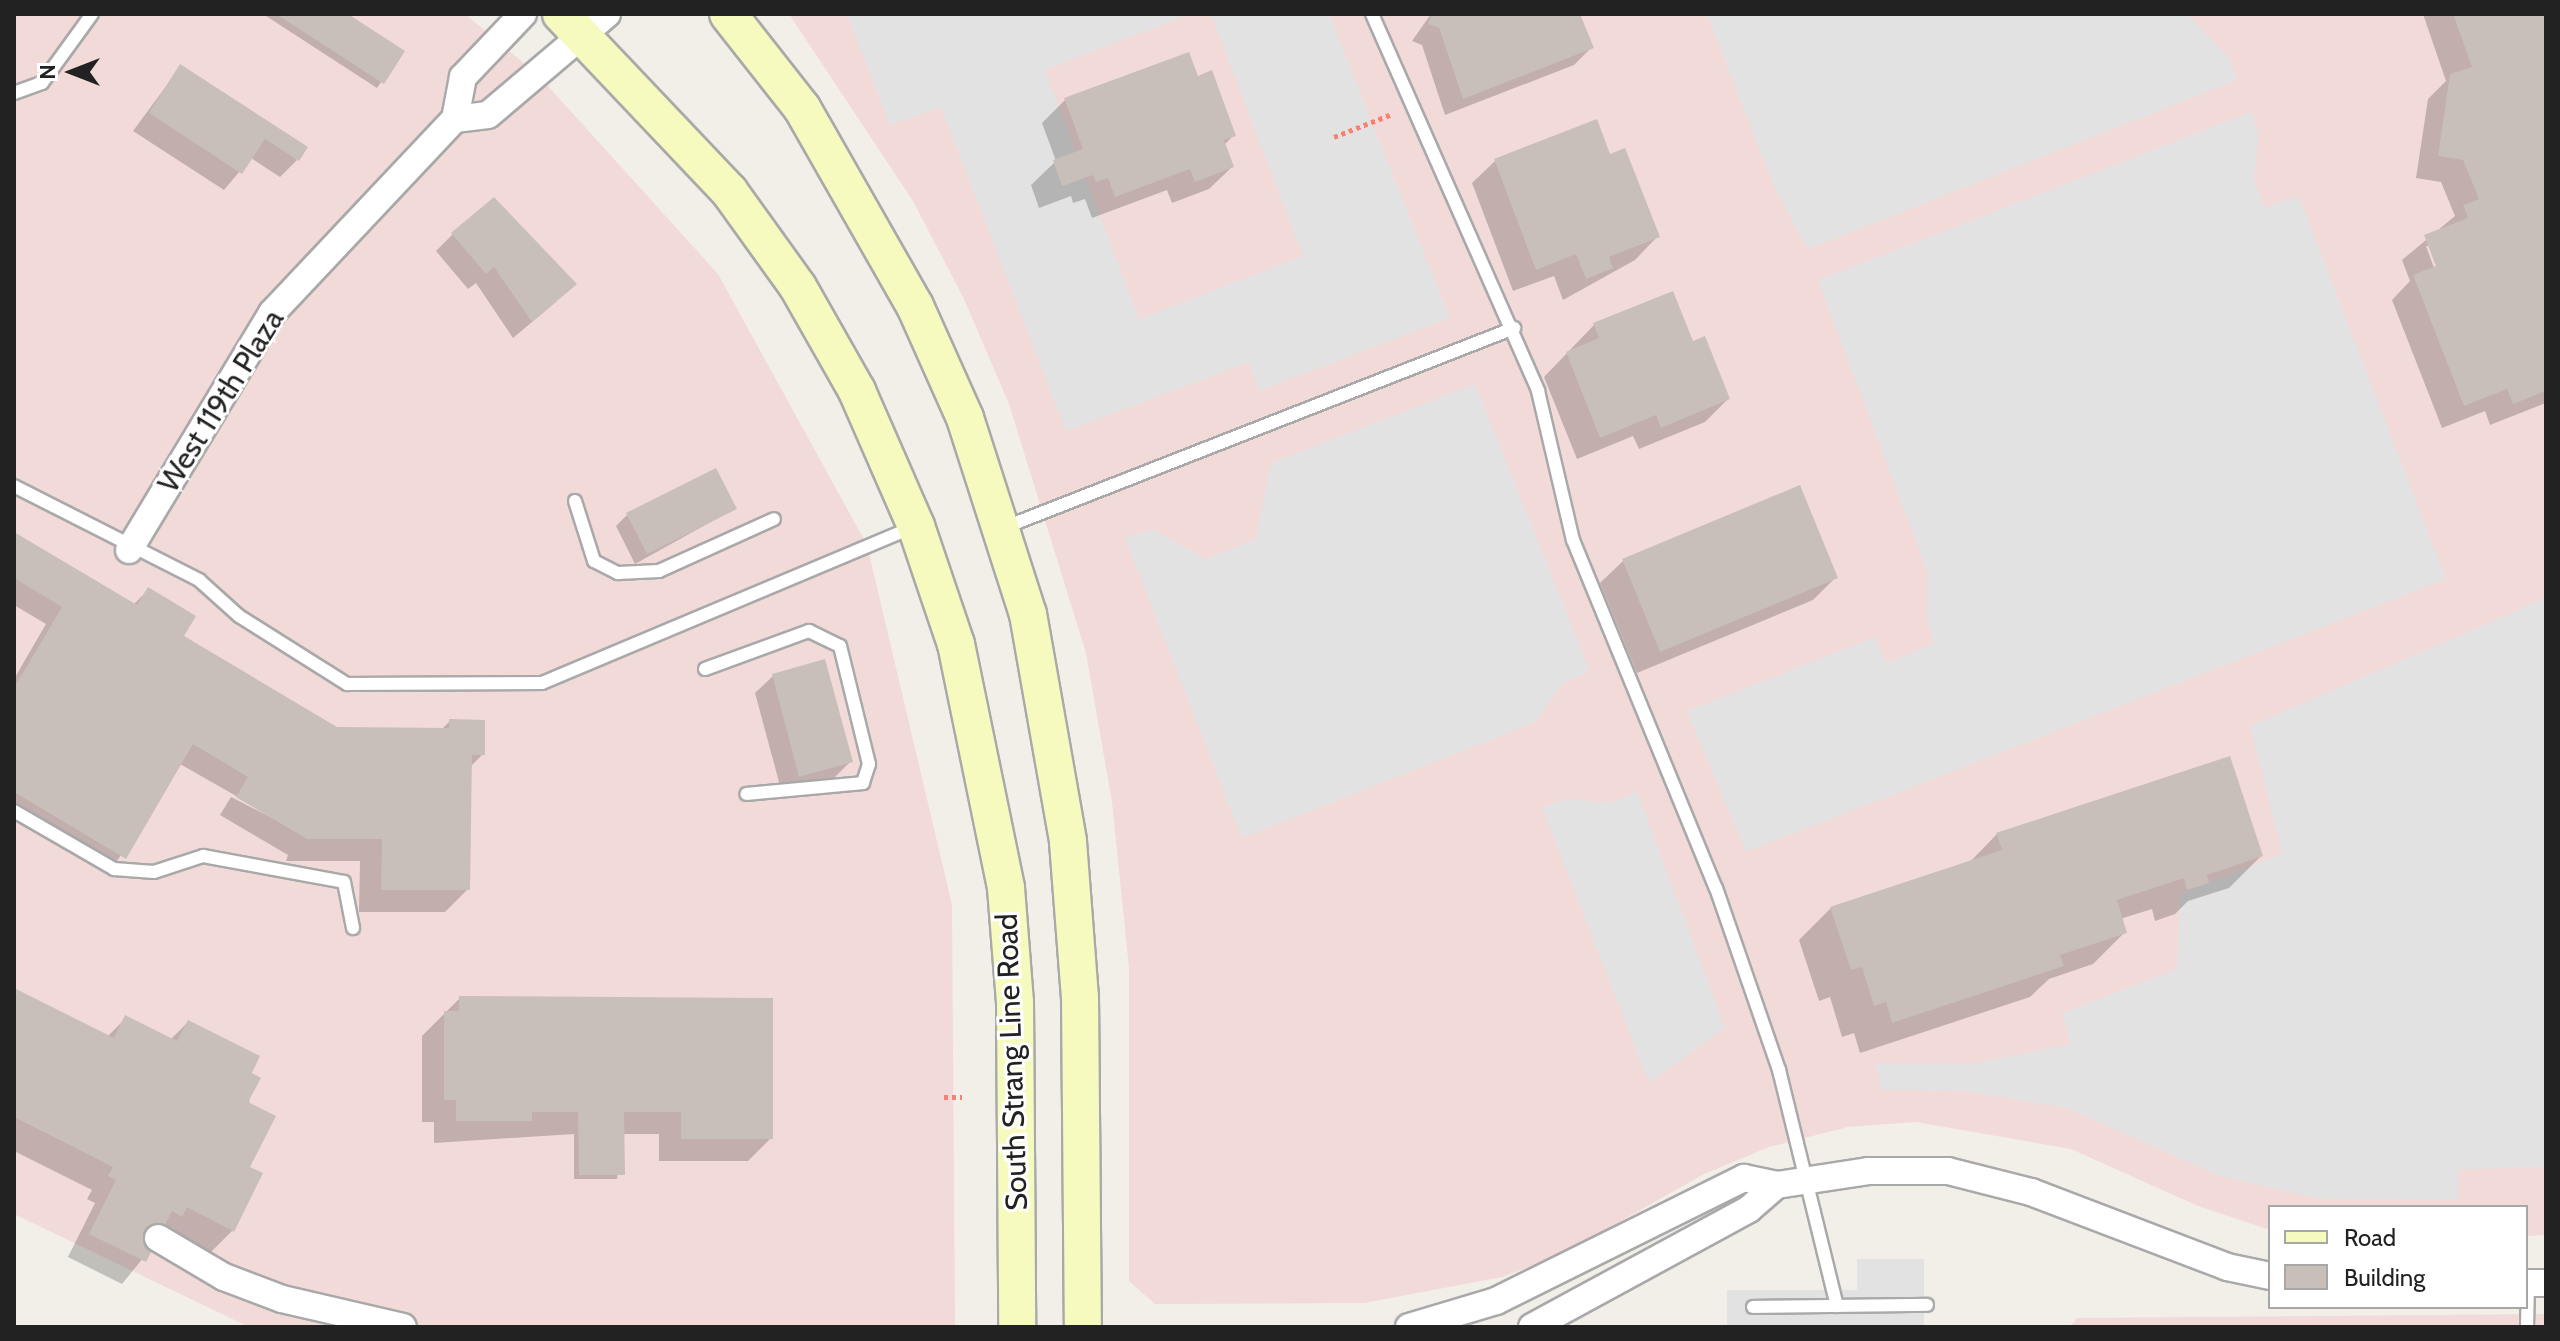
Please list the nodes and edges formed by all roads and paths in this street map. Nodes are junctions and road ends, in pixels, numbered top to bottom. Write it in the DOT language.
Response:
graph roads {
  1 [pos="92,14"];
  2 [pos="523,14"];
  3 [pos="728,14"];
  4 [pos="1372,14"];
  5 [pos="584,21"];
  6 [pos="14,93"];
  7 [pos="1409,107"];
  8 [pos="455,119"];
  9 [pos="1334,137"];
  10 [pos="1514,328"];
  11 [pos="14,486"];
  12 [pos="575,501"];
  13 [pos="774,519"];
  14 [pos="916,526"];
  15 [pos="1003,528"];
  16 [pos="129,550"];
  17 [pos="705,669"];
  18 [pos="747,794"];
  19 [pos="14,811"];
  20 [pos="353,928"];
  21 [pos="944,1097"];
  22 [pos="962,1097"];
  23 [pos="1809,1178"];
  24 [pos="1777,1185"];
  25 [pos="158,1238"];
  26 [pos="2268,1276"];
  27 [pos="2533,1283"];
  28 [pos="1927,1305"];
  29 [pos="1837,1306"];
  30 [pos="1753,1307"];
  31 [pos="403,1327"];
  32 [pos="1017,1327"];
  33 [pos="1083,1327"];
  34 [pos="1409,1327"];
  35 [pos="1532,1327"];
  36 [pos="2527,1327"];
  1 -- 6 [label="lane"];
  2 -- 8 [label="street"];
  3 -- 15 [label="main road"];
  4 -- 7 [label="lane"];
  5 -- 8 [label="street"];
  5 -- 14 [label="main road, South Strang Line Road"];
  7 -- 9 [label="path"];
  7 -- 10 [label="lane"];
  8 -- 16 [label="street, West 119th Plaza"];
  10 -- 15 [label="lane"];
  10 -- 23 [label="lane"];
  11 -- 16 [label="lane"];
  12 -- 13 [label="lane"];
  14 -- 16 [label="lane"];
  14 -- 32 [label="main road, South Strang Line Road"];
  15 -- 33 [label="main road"];
  17 -- 18 [label="lane"];
  19 -- 20 [label="lane"];
  21 -- 22 [label="path"];
  23 -- 24 [label="street"];
  23 -- 26 [label="street"];
  23 -- 29 [label="lane"];
  24 -- 34 [label="street"];
  24 -- 35 [label="street"];
  25 -- 31 [label="street"];
  27 -- 36 [label="lane"];
  28 -- 29 [label="lane"];
  29 -- 30 [label="lane"];
}
